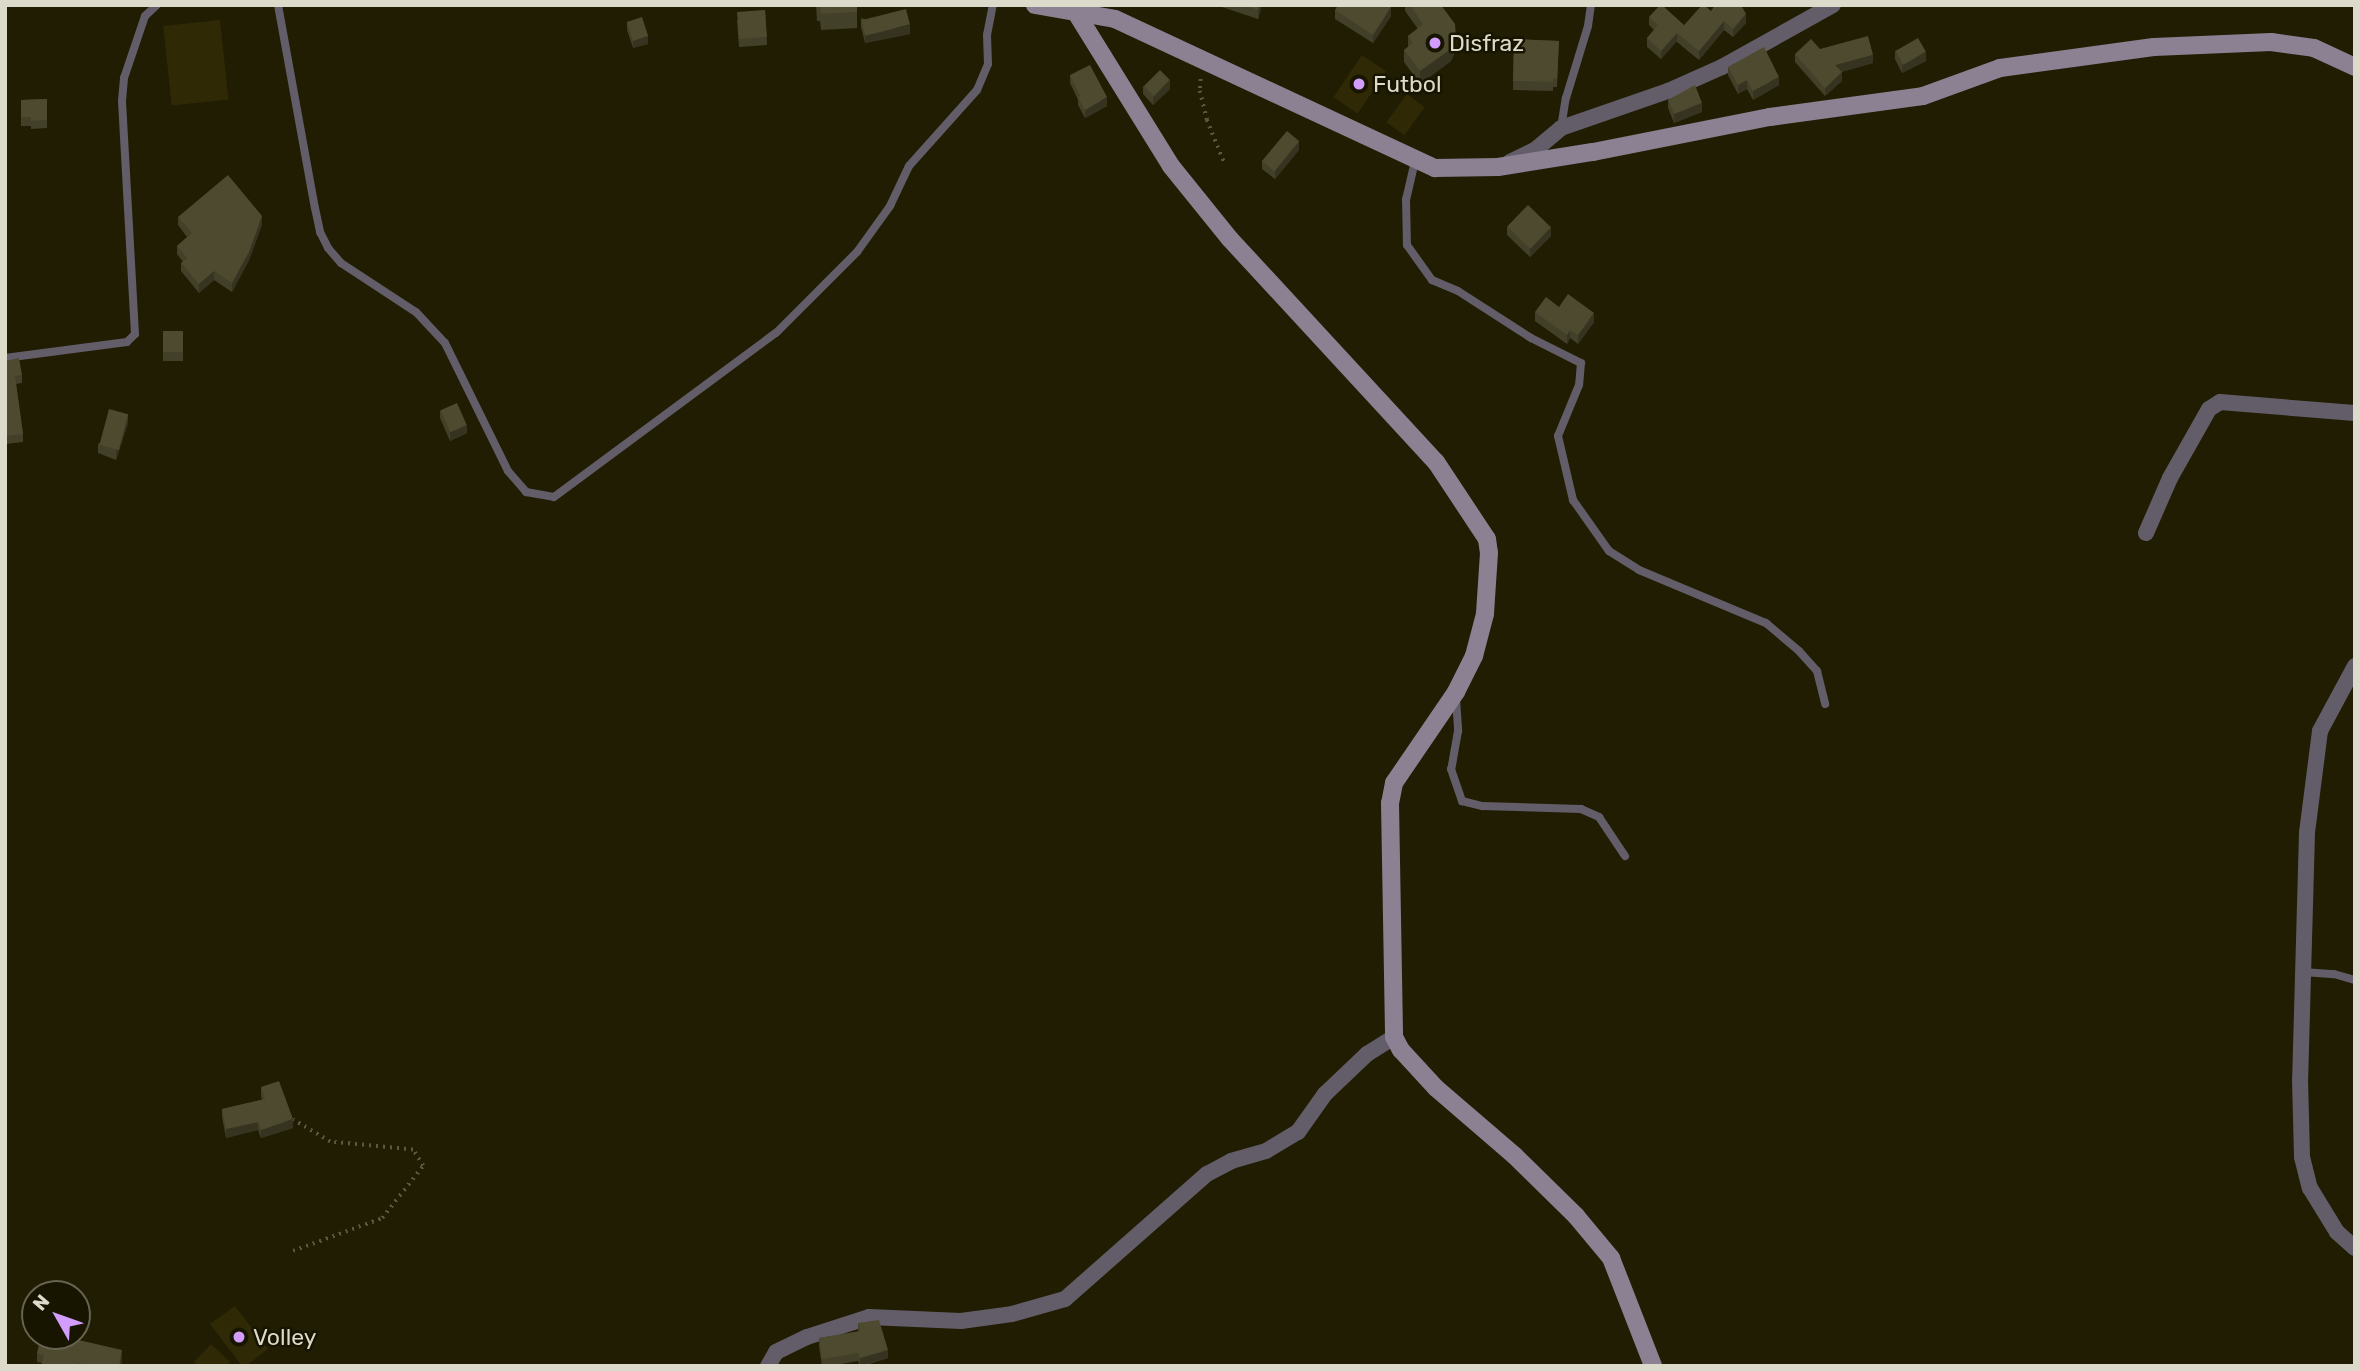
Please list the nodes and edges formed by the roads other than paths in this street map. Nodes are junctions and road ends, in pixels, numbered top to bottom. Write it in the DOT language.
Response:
graph roads {
  1 [pos="157,5"];
  2 [pos="278,5"];
  3 [pos="993,5"];
  4 [pos="1035,5"];
  5 [pos="1591,5"];
  6 [pos="1833,5"];
  7 [pos="1075,11"];
  8 [pos="2355,67"];
  9 [pos="1561,128"];
  10 [pos="1415,161"];
  11 [pos="1498,167"];
  12 [pos="5,358"];
  13 [pos="2355,413"];
  14 [pos="2146,533"];
  15 [pos="2355,666"];
  16 [pos="1455,692"];
  17 [pos="1825,704"];
  18 [pos="1625,856"];
  19 [pos="2303,972"];
  20 [pos="2355,980"];
  21 [pos="1394,1037"];
  22 [pos="2355,1248"];
  23 [pos="768,1366"];
  24 [pos="1653,1366"];
  1 -- 12 [label="lane"];
  2 -- 3 [label="lane"];
  4 -- 7 [label="street"];
  5 -- 9 [label="lane"];
  6 -- 9 [label="street"];
  7 -- 10 [label="street"];
  7 -- 16 [label="street"];
  8 -- 11 [label="street"];
  9 -- 11 [label="street"];
  10 -- 11 [label="street"];
  10 -- 17 [label="lane"];
  13 -- 14 [label="street"];
  15 -- 19 [label="street"];
  16 -- 18 [label="lane"];
  16 -- 21 [label="street"];
  19 -- 20 [label="lane"];
  19 -- 22 [label="street"];
  21 -- 23 [label="street"];
  21 -- 24 [label="street"];
}
